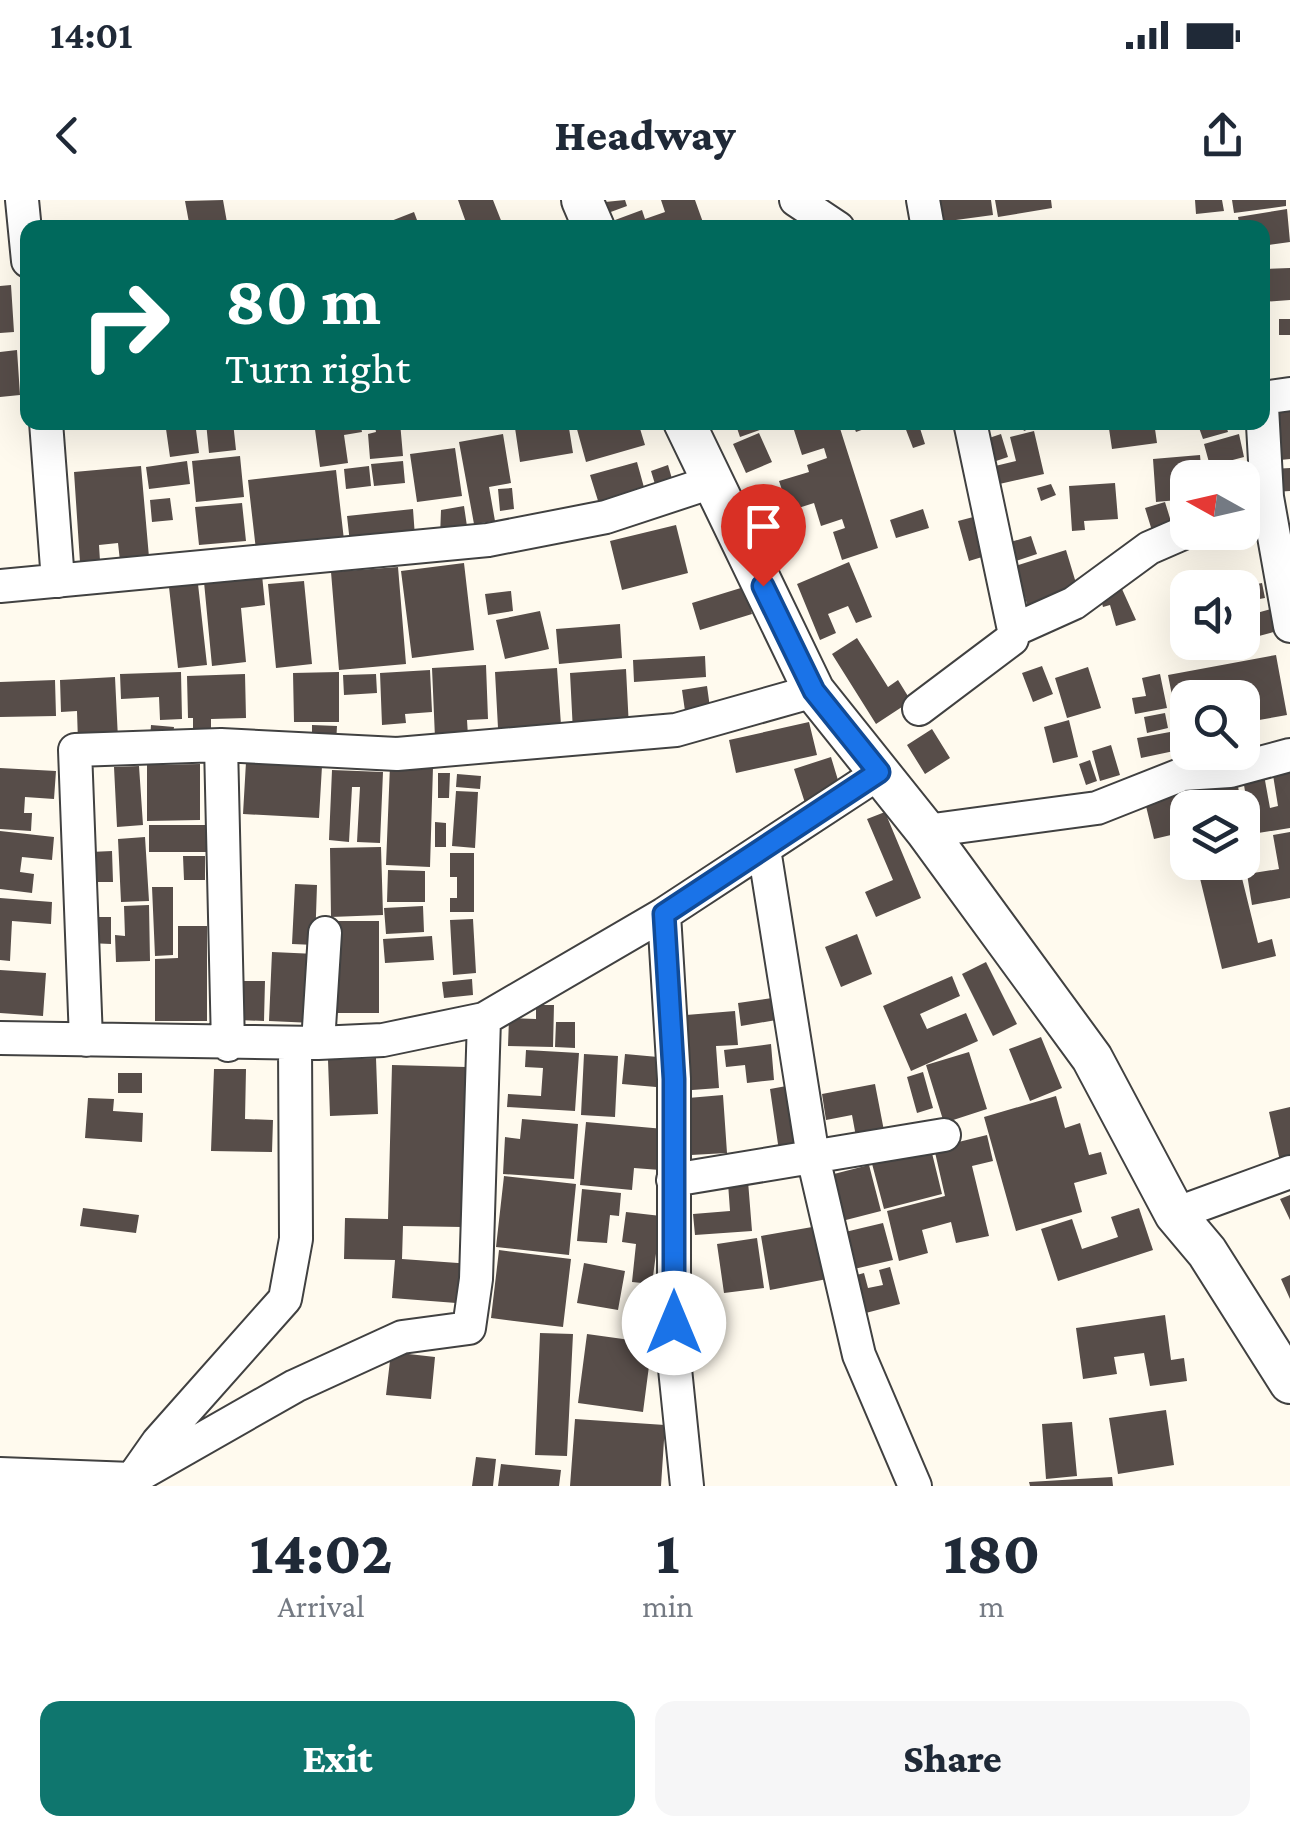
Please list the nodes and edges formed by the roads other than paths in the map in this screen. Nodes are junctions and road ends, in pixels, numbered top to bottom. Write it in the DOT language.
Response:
graph roads {
  1 [pos="796,200"];
  2 [pos="826,220"];
  3 [pos="47,430"];
  4 [pos="688,430"];
  5 [pos="972,430"];
  6 [pos="1263,430"];
  7 [pos="712,482"];
  8 [pos="1267,503"];
  9 [pos="1170,539"];
  10 [pos="58,581"];
  11 [pos="0,586"];
  12 [pos="1290,626"];
  13 [pos="1014,630"];
  14 [pos="814,691"];
  15 [pos="919,709"];
  16 [pos="221,746"];
  17 [pos="1290,755"];
  18 [pos="879,772"];
  19 [pos="926,832"];
  20 [pos="764,849"];
  21 [pos="664,914"];
  22 [pos="325,933"];
  23 [pos="484,1020"];
  24 [pos="0,1038"];
  25 [pos="86,1040"];
  26 [pos="306,1043"];
  27 [pos="228,1045"];
  28 [pos="944,1135"];
  29 [pos="814,1157"];
  30 [pos="1290,1172"];
  31 [pos="674,1180"];
  32 [pos="1175,1214"];
  33 [pos="1288,1378"];
  34 [pos="0,1474"];
  35 [pos="132,1483"];
  36 [pos="687,1486"];
  37 [pos="915,1486"];
  1 -- 2 [label="street"];
  3 -- 10 [label="street"];
  4 -- 7 [label="street"];
  5 -- 13 [label="street"];
  6 -- 8 [label="street"];
  7 -- 10 [label="street"];
  7 -- 14 [label="street"];
  8 -- 12 [label="street"];
  9 -- 13 [label="street"];
  10 -- 11 [label="street"];
  13 -- 15 [label="street"];
  14 -- 16 [label="street"];
  14 -- 18 [label="street"];
  16 -- 25 [label="street"];
  16 -- 27 [label="street"];
  17 -- 19 [label="street"];
  18 -- 19 [label="street"];
  18 -- 20 [label="street"];
  19 -- 32 [label="street"];
  20 -- 21 [label="street"];
  20 -- 29 [label="street"];
  21 -- 23 [label="street"];
  21 -- 31 [label="street"];
  22 -- 26 [label="street"];
  23 -- 26 [label="street"];
  23 -- 35 [label="street"];
  24 -- 25 [label="street"];
  25 -- 27 [label="street"];
  26 -- 27 [label="street"];
  26 -- 35 [label="street"];
  28 -- 29 [label="street"];
  29 -- 31 [label="street"];
  29 -- 37 [label="street"];
  30 -- 32 [label="street"];
  31 -- 36 [label="street"];
  32 -- 33 [label="street"];
  34 -- 35 [label="street"];
}
